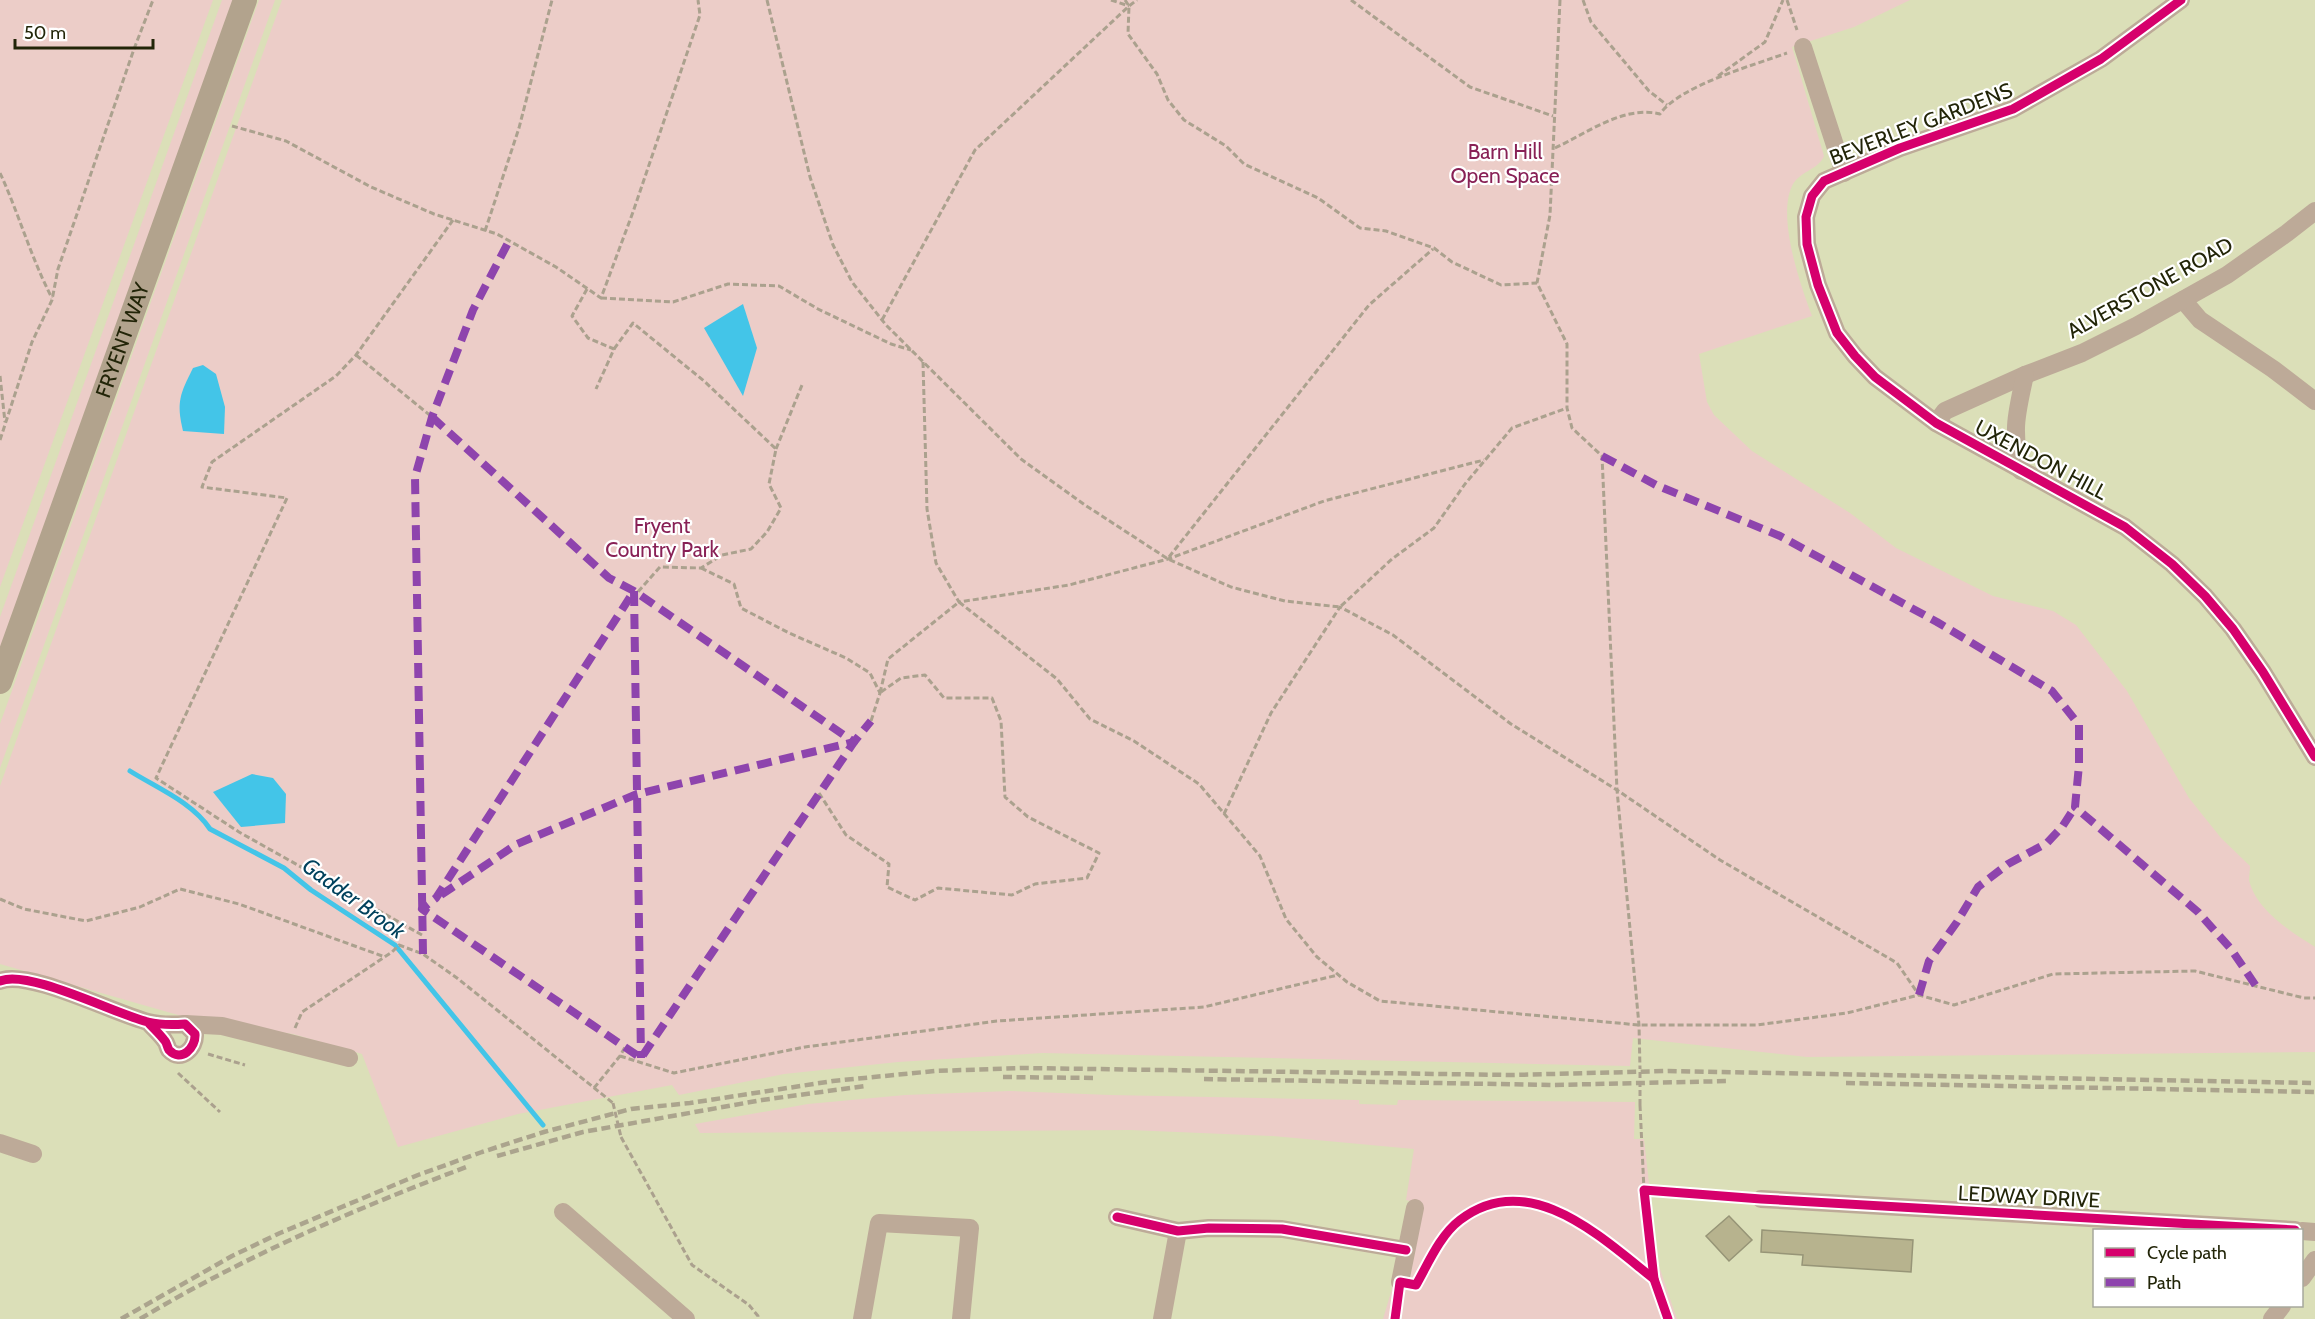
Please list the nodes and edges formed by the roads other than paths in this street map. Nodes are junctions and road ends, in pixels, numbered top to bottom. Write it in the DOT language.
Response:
graph roads {
  1 [pos="245,0"];
  2 [pos="2181,0"];
  3 [pos="1803,47"];
  4 [pos="1844,173"];
  5 [pos="1824,181"];
  6 [pos="2315,211"];
  7 [pos="2183,300"];
  8 [pos="2025,375"];
  9 [pos="2315,401"];
  10 [pos="1936,423"];
  11 [pos="2021,471"];
  12 [pos="0,682"];
  13 [pos="2315,758"];
  14 [pos="0,981"];
  15 [pos="148,1022"];
  16 [pos="185,1024"];
  17 [pos="349,1058"];
  18 [pos="0,1143"];
  19 [pos="33,1154"];
  20 [pos="1761,1199"];
  21 [pos="1414,1208"];
  22 [pos="563,1212"];
  23 [pos="1117,1217"];
  24 [pos="2278,1229"];
  25 [pos="1178,1231"];
  26 [pos="1406,1250"];
  27 [pos="2315,1260"];
  28 [pos="2303,1275"];
  29 [pos="1400,1282"];
  30 [pos="686,1319"];
  31 [pos="862,1319"];
  32 [pos="961,1319"];
  33 [pos="1162,1319"];
  1 -- 12 [label="main road, FRYENT WAY"];
  2 -- 4 [label="street, BEVERLEY GARDENS"];
  3 -- 4 [label="street, BEVERLEY GARDENS"];
  4 -- 5 [label="street, BEVERLEY GARDENS"];
  5 -- 10 [label="street, UXENDON HILL"];
  6 -- 7 [label="street, ALVERSTONE ROAD"];
  7 -- 8 [label="street, ALVERSTONE ROAD"];
  7 -- 9 [label="street"];
  8 -- 10 [label="street, ALVERSTONE ROAD"];
  8 -- 11 [label="street"];
  10 -- 11 [label="street, UXENDON HILL"];
  11 -- 13 [label="street, UXENDON HILL"];
  14 -- 15 [label="street"];
  15 -- 16 [label="street"];
  15 -- 16 [label="street"];
  16 -- 17 [label="street"];
  18 -- 19 [label="street"];
  20 -- 24 [label="street, LEDWAY DRIVE"];
  21 -- 26 [label="street"];
  22 -- 30 [label="street"];
  23 -- 25 [label="street"];
  25 -- 26 [label="street"];
  25 -- 33 [label="street"];
  26 -- 29 [label="street"];
  27 -- 28 [label="street"];
  31 -- 32 [label="street"];
}
